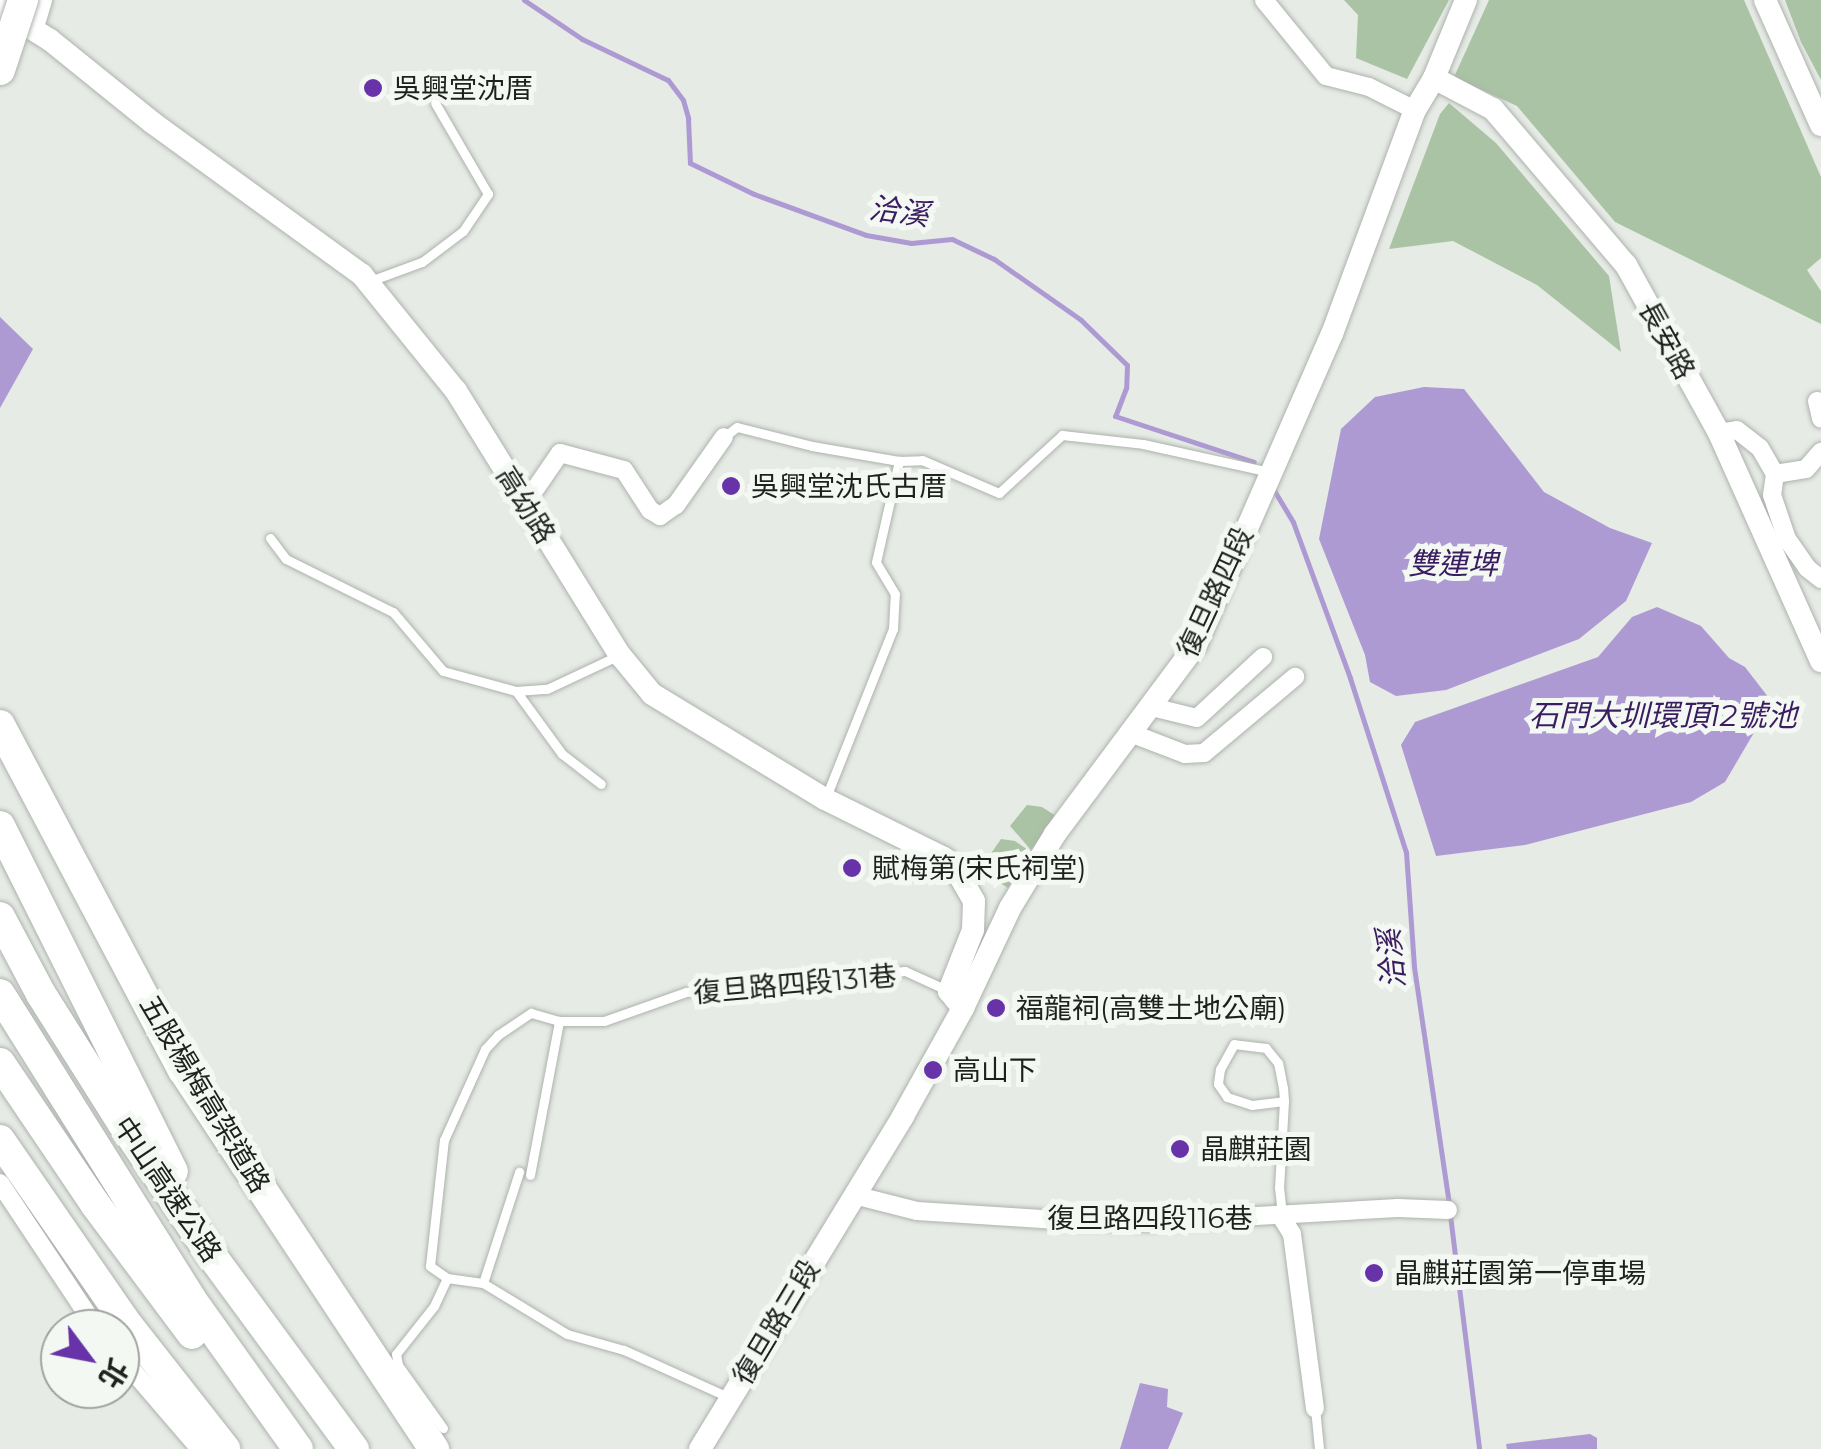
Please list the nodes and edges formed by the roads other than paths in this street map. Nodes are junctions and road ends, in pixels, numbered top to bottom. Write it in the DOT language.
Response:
graph roads {
  1 [pos="23,0"];
  2 [pos="43,0"];
  3 [pos="1264,0"];
  4 [pos="1466,0"];
  5 [pos="1765,0"];
  6 [pos="0,9"];
  7 [pos="34,30"];
  8 [pos="0,70"];
  9 [pos="1434,78"];
  10 [pos="435,103"];
  11 [pos="1415,110"];
  12 [pos="1821,125"];
  13 [pos="368,282"];
  14 [pos="1719,433"];
  15 [pos="724,437"];
  16 [pos="1821,452"];
  17 [pos="899,461"];
  18 [pos="1271,471"];
  19 [pos="1775,474"];
  20 [pos="525,504"];
  21 [pos="270,538"];
  22 [pos="1821,578"];
  23 [pos="620,655"];
  24 [pos="1263,656"];
  25 [pos="1821,661"];
  26 [pos="1295,676"];
  27 [pos="516,690"];
  28 [pos="1152,707"];
  29 [pos="0,725"];
  30 [pos="1133,734"];
  31 [pos="601,784"];
  32 [pos="825,799"];
  33 [pos="0,826"];
  34 [pos="0,917"];
  35 [pos="0,994"];
  36 [pos="956,1000"];
  37 [pos="559,1021"];
  38 [pos="0,1064"];
  39 [pos="1284,1101"];
  40 [pos="0,1140"];
  41 [pos="0,1183"];
  42 [pos="854,1196"];
  43 [pos="1448,1210"];
  44 [pos="1282,1218"];
  45 [pos="212,1256"];
  46 [pos="447,1278"];
  47 [pos="483,1283"];
  48 [pos="85,1309"];
  49 [pos="140,1379"];
  50 [pos="731,1398"];
  51 [pos="1315,1408"];
  52 [pos="439,1439"];
  53 [pos="200,1449"];
  54 [pos="225,1449"];
  55 [pos="278,1449"];
  56 [pos="298,1449"];
  57 [pos="354,1449"];
  58 [pos="700,1449"];
  59 [pos="1319,1449"];
  1 -- 8 [label="highway, bridge"];
  2 -- 7 [label="street"];
  3 -- 11 [label="street"];
  4 -- 9 [label="street, 復旦路四段"];
  5 -- 12 [label="street"];
  6 -- 7 [label="street, 高幼路"];
  7 -- 13 [label="street, 高幼路"];
  9 -- 11 [label="street, 復旦路四段"];
  9 -- 14 [label="street, 長安路"];
  10 -- 13 [label="lane"];
  11 -- 18 [label="street, 復旦路四段"];
  13 -- 20 [label="street, 高幼路"];
  14 -- 19 [label="street"];
  14 -- 25 [label="street, 長安路"];
  15 -- 17 [label="lane"];
  15 -- 20 [label="street"];
  16 -- 19 [label="street"];
  17 -- 18 [label="lane"];
  17 -- 32 [label="lane"];
  18 -- 28 [label="street, 復旦路四段"];
  19 -- 22 [label="street"];
  20 -- 23 [label="street, 高幼路"];
  21 -- 27 [label="lane"];
  23 -- 27 [label="lane"];
  23 -- 32 [label="street, 高幼路"];
  24 -- 28 [label="street"];
  26 -- 30 [label="street"];
  27 -- 31 [label="lane"];
  28 -- 30 [label="street, 復旦路四段"];
  29 -- 52 [label="highway, 五股楊梅高架道路"];
  30 -- 36 [label="street, 復旦路四段"];
  32 -- 36 [label="street, 高幼路"];
  33 -- 45 [label="highway"];
  34 -- 45 [label="highway, 中山高速公路"];
  35 -- 56 [label="highway, 中山高速公路"];
  36 -- 37 [label="lane, 復旦路四段131巷"];
  36 -- 42 [label="street, 復旦路四段"];
  37 -- 46 [label="lane, 復旦路四段131巷"];
  37 -- 47 [label="lane"];
  38 -- 55 [label="highway"];
  39 -- 39 [label="lane"];
  39 -- 44 [label="lane"];
  40 -- 54 [label="highway"];
  41 -- 48 [label="street"];
  42 -- 44 [label="street, 復旦路四段116巷"];
  42 -- 50 [label="street, 復旦路三段"];
  43 -- 44 [label="street, 復旦路四段116巷"];
  44 -- 51 [label="street"];
  45 -- 57 [label="highway, 中山高速公路"];
  46 -- 47 [label="lane"];
  46 -- 52 [label="lane"];
  47 -- 50 [label="lane"];
  49 -- 53 [label="street"];
  50 -- 58 [label="street, 復旦路三段"];
  51 -- 59 [label="lane"];
}
